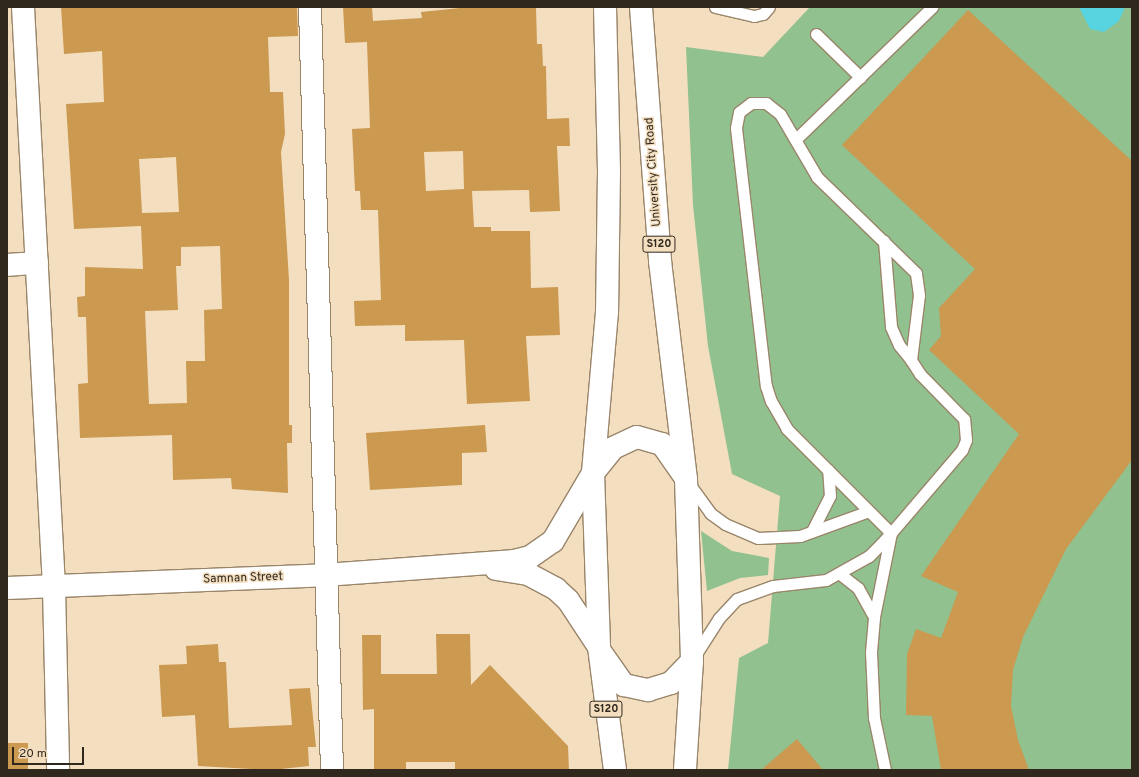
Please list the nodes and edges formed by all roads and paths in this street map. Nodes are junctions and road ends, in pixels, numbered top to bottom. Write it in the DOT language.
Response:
graph roads {
  1 [pos="23,7"];
  2 [pos="310,7"];
  3 [pos="605,7"];
  4 [pos="641,7"];
  5 [pos="715,7"];
  6 [pos="769,7"];
  7 [pos="932,7"];
  8 [pos="816,34"];
  9 [pos="860,77"];
  10 [pos="796,139"];
  11 [pos="884,240"];
  12 [pos="37,263"];
  13 [pos="7,265"];
  14 [pos="911,360"];
  15 [pos="828,470"];
  16 [pos="593,474"];
  17 [pos="686,479"];
  18 [pos="869,511"];
  19 [pos="810,531"];
  20 [pos="891,533"];
  21 [pos="479,566"];
  22 [pos="840,574"];
  23 [pos="325,575"];
  24 [pos="54,587"];
  25 [pos="7,588"];
  26 [pos="874,617"];
  27 [pos="599,647"];
  28 [pos="692,661"];
  29 [pos="58,770"];
  30 [pos="332,770"];
  31 [pos="615,770"];
  32 [pos="685,770"];
  33 [pos="885,770"];
  1 -- 12 [label="street"];
  2 -- 23 [label="street"];
  3 -- 16 [label="street"];
  4 -- 17 [label="street, University City Road / S120"];
  5 -- 6 [label="lane"];
  7 -- 9 [label="lane"];
  8 -- 9 [label="lane"];
  9 -- 10 [label="lane"];
  10 -- 11 [label="lane"];
  10 -- 15 [label="lane"];
  11 -- 14 [label="lane"];
  11 -- 14 [label="lane"];
  12 -- 13 [label="street"];
  12 -- 24 [label="street"];
  14 -- 20 [label="lane"];
  15 -- 18 [label="lane"];
  15 -- 19 [label="lane"];
  16 -- 17 [label="street, Samnan Street"];
  16 -- 21 [label="street, Samnan Street"];
  16 -- 27 [label="street"];
  17 -- 19 [label="lane"];
  17 -- 28 [label="street, University City Road"];
  18 -- 19 [label="lane"];
  18 -- 20 [label="lane"];
  20 -- 22 [label="lane"];
  20 -- 26 [label="lane"];
  21 -- 23 [label="street, Samnan Street"];
  21 -- 27 [label="street, Samnan Street"];
  22 -- 26 [label="lane"];
  22 -- 28 [label="lane"];
  23 -- 24 [label="street, Samnan Street"];
  23 -- 30 [label="street"];
  24 -- 25 [label="street, Samnan Street"];
  24 -- 29 [label="street"];
  26 -- 33 [label="lane"];
  27 -- 28 [label="street, Samnan Street"];
  27 -- 31 [label="street, S120"];
  28 -- 32 [label="street"];
}
